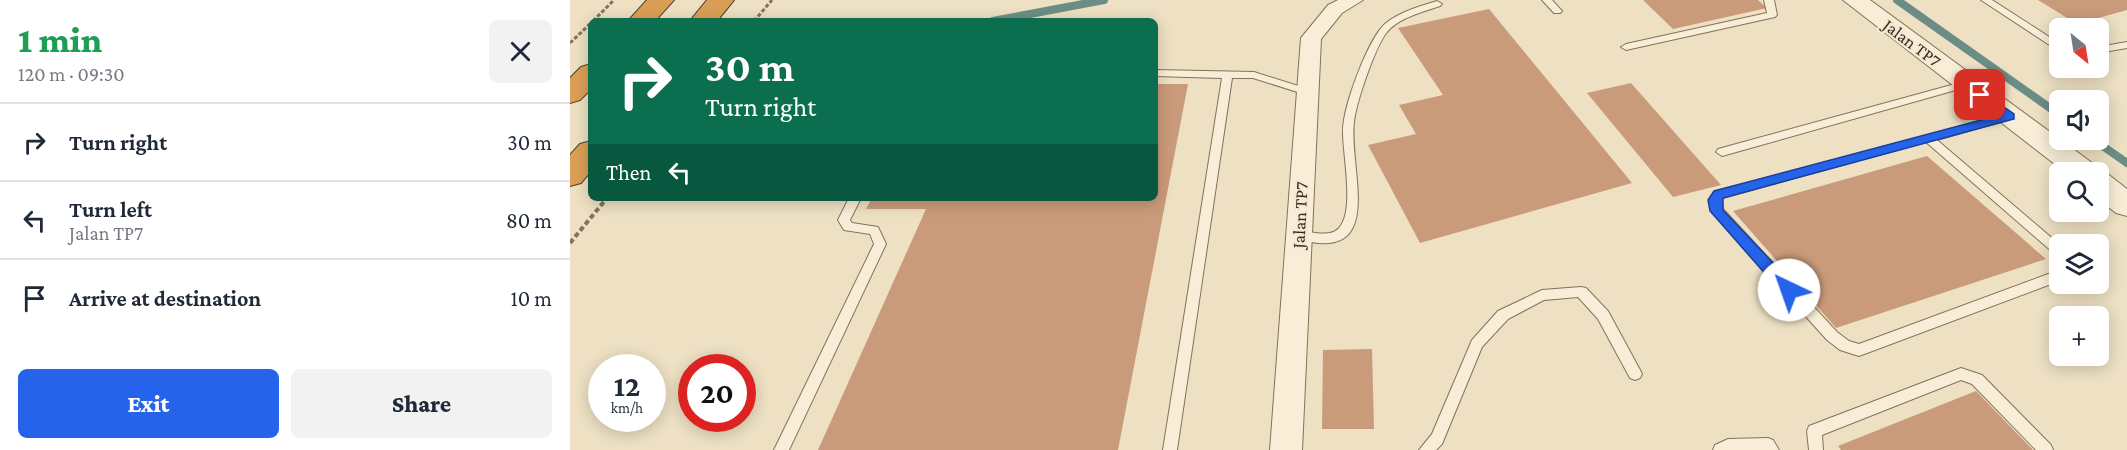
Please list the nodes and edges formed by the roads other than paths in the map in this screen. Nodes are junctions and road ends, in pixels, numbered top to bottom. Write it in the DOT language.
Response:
graph roads {
  1 [pos="661,0"];
  2 [pos="721,0"];
  3 [pos="1353,0"];
  4 [pos="1547,0"];
  5 [pos="1769,0"];
  6 [pos="1855,0"];
  7 [pos="1986,0"];
  8 [pos="1437,4"];
  9 [pos="1557,11"];
  10 [pos="644,18"];
  11 [pos="706,18"];
  12 [pos="2049,41"];
  13 [pos="2127,45"];
  14 [pos="1626,47"];
  15 [pos="2109,50"];
  16 [pos="1158,73"];
  17 [pos="1228,73"];
  18 [pos="588,76"];
  19 [pos="1966,84"];
  20 [pos="1307,92"];
  21 [pos="570,94"];
  22 [pos="2010,117"];
  23 [pos="1929,139"];
  24 [pos="1722,152"];
  25 [pos="588,155"];
  26 [pos="2071,162"];
  27 [pos="570,176"];
  28 [pos="2109,191"];
  29 [pos="854,201"];
  30 [pos="2127,205"];
  31 [pos="1299,235"];
  32 [pos="2049,243"];
  33 [pos="2049,279"];
  34 [pos="1635,374"];
  35 [pos="781,450"];
  36 [pos="1170,450"];
  37 [pos="1286,450"];
  38 [pos="1426,450"];
  39 [pos="1720,450"];
  40 [pos="1772,450"];
  41 [pos="1816,450"];
  42 [pos="2046,450"];
  1 -- 10 [label="highway"];
  2 -- 11 [label="highway"];
  3 -- 20 [label="street, Jalan TP7"];
  4 -- 9 [label="lane"];
  5 -- 14 [label="lane"];
  6 -- 19 [label="street, Jalan TP7"];
  7 -- 12 [label="lane"];
  8 -- 31 [label="lane"];
  13 -- 15 [label="lane"];
  16 -- 17 [label="lane"];
  17 -- 20 [label="lane"];
  17 -- 36 [label="lane"];
  18 -- 21 [label="highway"];
  19 -- 22 [label="street, Jalan TP7"];
  19 -- 24 [label="lane"];
  20 -- 31 [label="street, Jalan TP7"];
  22 -- 23 [label="lane"];
  22 -- 26 [label="street, Jalan TP7"];
  23 -- 32 [label="lane"];
  23 -- 33 [label="lane"];
  25 -- 27 [label="highway"];
  28 -- 30 [label="street"];
  29 -- 35 [label="lane"];
  31 -- 37 [label="street, Jalan TP7"];
  34 -- 38 [label="lane"];
  39 -- 40 [label="lane"];
  41 -- 42 [label="lane"];
}
